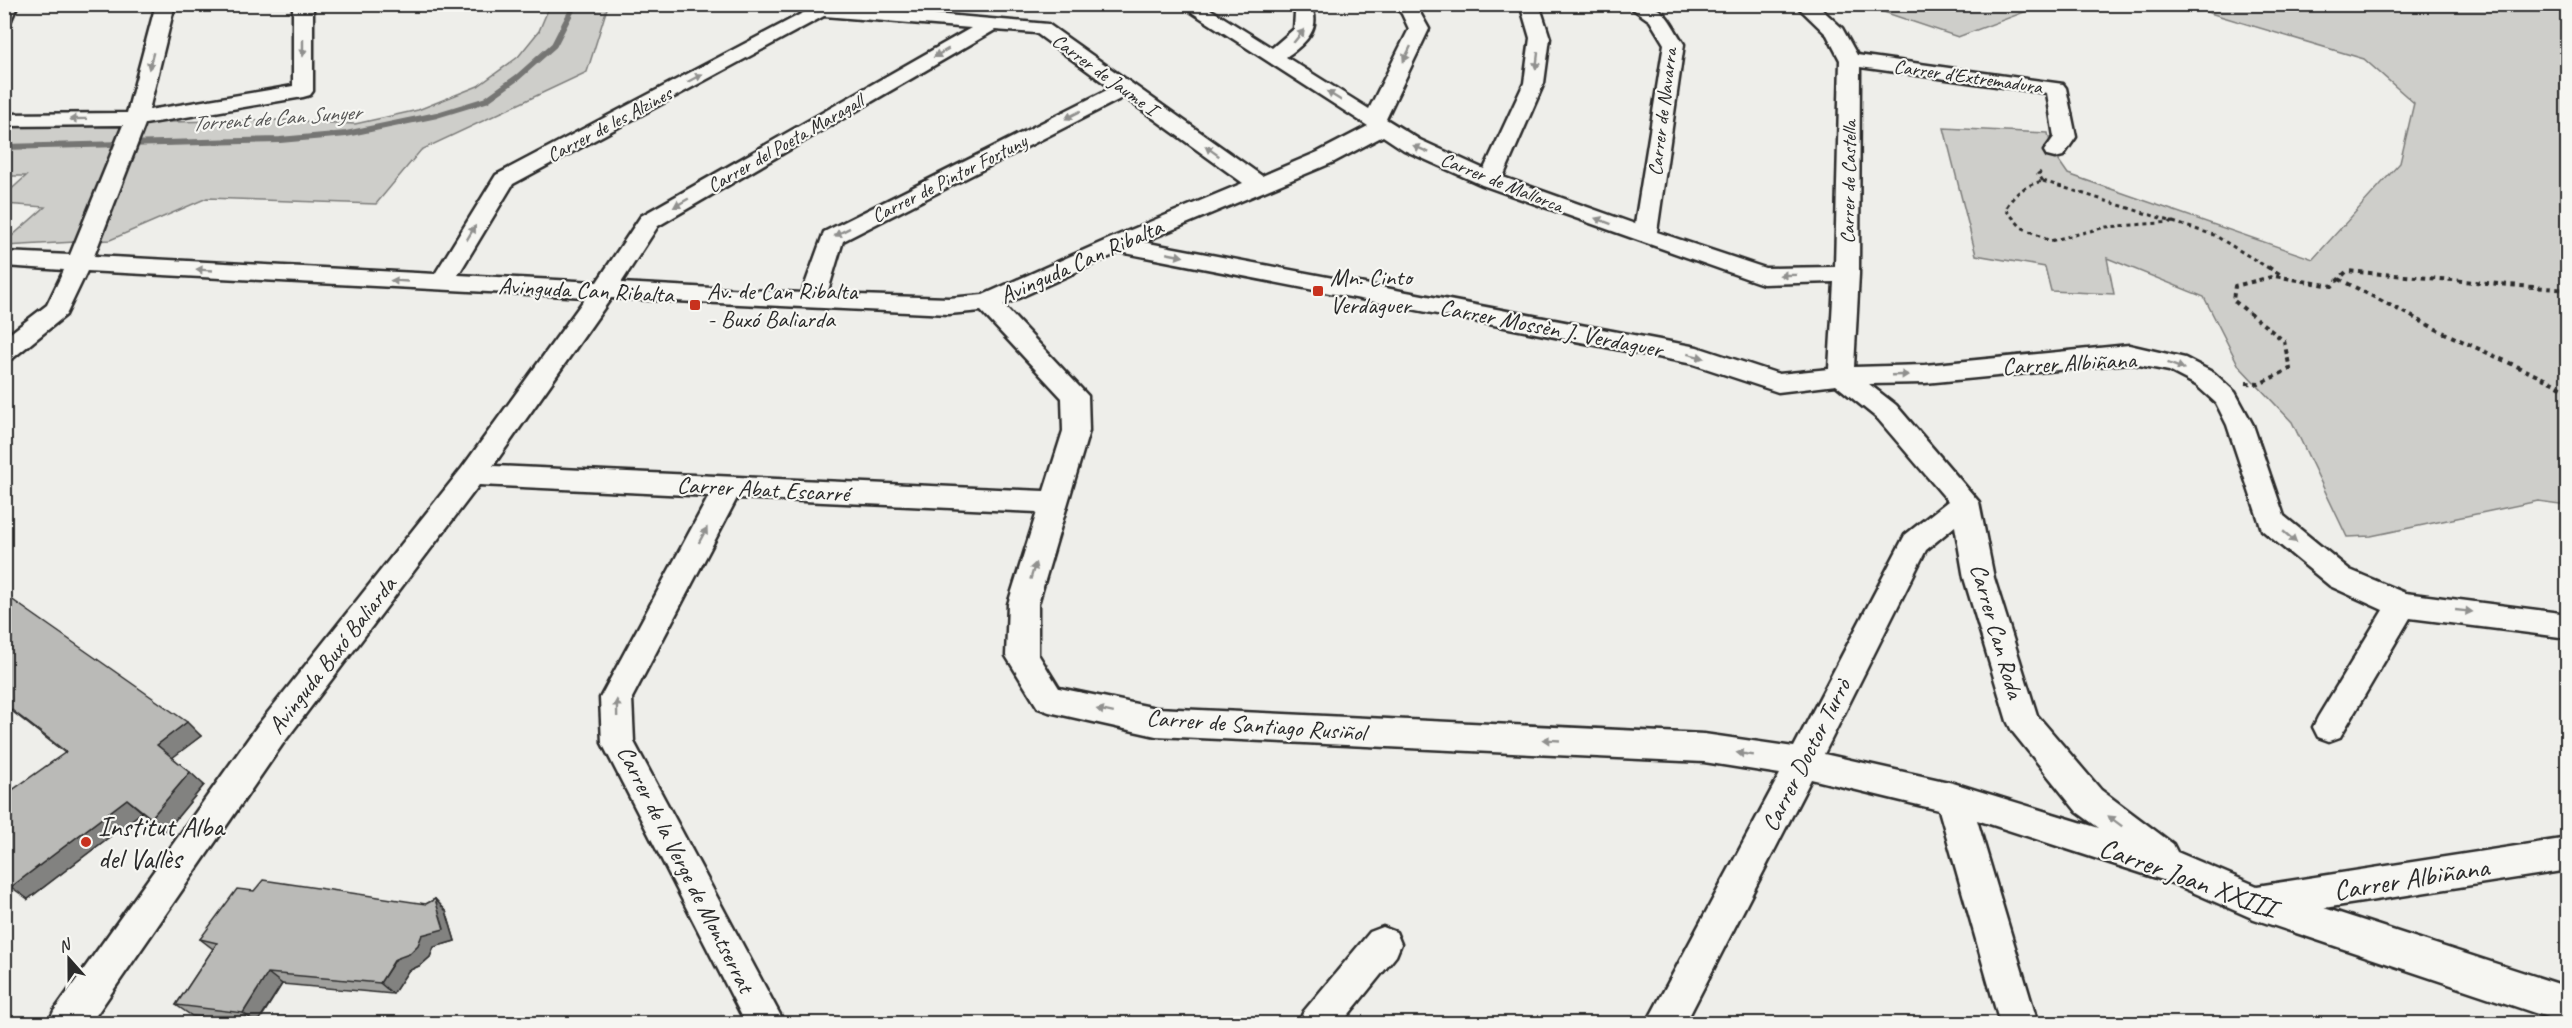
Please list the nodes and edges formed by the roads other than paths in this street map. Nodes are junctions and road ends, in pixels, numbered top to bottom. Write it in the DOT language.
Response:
graph roads {
  1 [pos="9,4"];
  2 [pos="166,4"];
  3 [pos="303,4"];
  4 [pos="1188,4"];
  5 [pos="1300,4"];
  6 [pos="1403,4"];
  7 [pos="1529,4"];
  8 [pos="1635,4"];
  9 [pos="1804,4"];
  10 [pos="822,10"];
  11 [pos="4,16"];
  12 [pos="992,24"];
  13 [pos="1272,57"];
  14 [pos="1850,60"];
  15 [pos="1125,89"];
  16 [pos="136,119"];
  17 [pos="4,120"];
  18 [pos="1379,124"];
  19 [pos="2055,152"];
  20 [pos="1490,180"];
  21 [pos="1260,185"];
  22 [pos="1645,236"];
  23 [pos="1117,244"];
  24 [pos="4,259"];
  25 [pos="79,263"];
  26 [pos="1847,274"];
  27 [pos="441,283"];
  28 [pos="604,290"];
  29 [pos="812,301"];
  30 [pos="987,303"];
  31 [pos="4,352"];
  32 [pos="1841,376"];
  33 [pos="472,475"];
  34 [pos="729,487"];
  35 [pos="1054,502"];
  36 [pos="1965,502"];
  37 [pos="2402,605"];
  38 [pos="2568,626"];
  39 [pos="2329,727"];
  40 [pos="1803,763"];
  41 [pos="1953,798"];
  42 [pos="2568,854"];
  43 [pos="2179,869"];
  44 [pos="2254,902"];
  45 [pos="1383,944"];
  46 [pos="2568,1006"];
  47 [pos="67,1023"];
  48 [pos="766,1023"];
  49 [pos="1317,1023"];
  50 [pos="1665,1023"];
  51 [pos="2019,1023"];
  1 -- 11 [label="street"];
  2 -- 16 [label="street, one-way"];
  3 -- 16 [label="street, one-way"];
  4 -- 13 [label="street, Carrer de Mallorca"];
  13 -- 5 [label="street, one-way"];
  6 -- 18 [label="street, one-way"];
  7 -- 20 [label="street, one-way"];
  8 -- 22 [label="street, Carrer de Navarra"];
  9 -- 14 [label="street, Carrer de Castella"];
  10 -- 12 [label="street, Carrer de Jaume I"];
  27 -- 10 [label="street, Carrer de les Alzines, one-way"];
  12 -- 15 [label="street, Carrer de Jaume I"];
  12 -- 28 [label="street, Carrer del Poeta Maragall, one-way"];
  18 -- 13 [label="street, Carrer de Mallorca, one-way"];
  14 -- 19 [label="street, Carrer d'Extremadura"];
  14 -- 26 [label="street, Carrer de Castella"];
  21 -- 15 [label="street, Carrer de Jaume I, one-way"];
  15 -- 29 [label="street, Carrer de Pintor Fortuny, one-way"];
  16 -- 17 [label="street, one-way"];
  16 -- 25 [label="street"];
  20 -- 18 [label="street, Carrer de Mallorca, one-way"];
  18 -- 21 [label="street, Avinguda Can Ribalta"];
  22 -- 20 [label="street, Carrer de Mallorca, one-way"];
  21 -- 23 [label="street, Avinguda Can Ribalta"];
  26 -- 22 [label="street, Carrer de Mallorca, one-way"];
  23 -- 30 [label="street, Avinguda Can Ribalta"];
  23 -- 32 [label="street, Carrer Mossèn J. Verdaguer, one-way"];
  24 -- 25 [label="street, Avinguda Can Ribalta"];
  27 -- 25 [label="street, Avinguda Can Ribalta, one-way"];
  25 -- 31 [label="street"];
  26 -- 32 [label="street, Carrer de Castella"];
  27 -- 28 [label="street, Avinguda Can Ribalta"];
  28 -- 29 [label="street, Avinguda Can Ribalta"];
  28 -- 33 [label="street, Avinguda Buxó Baliarda"];
  29 -- 30 [label="street, Avinguda Can Ribalta"];
  30 -- 35 [label="street, Carrer de Santiago Rusiñol"];
  32 -- 36 [label="street"];
  32 -- 37 [label="street, Carrer Albiñana, one-way"];
  33 -- 34 [label="street, Carrer Abat Escarré"];
  33 -- 47 [label="street, Avinguda Buxó Baliarda"];
  34 -- 35 [label="street, Carrer Abat Escarré"];
  48 -- 34 [label="street, Carrer de la Verge de Montserrat, one-way"];
  40 -- 35 [label="street, Carrer de Santiago Rusiñol, one-way"];
  36 -- 40 [label="street, Carrer Doctor Turrò"];
  43 -- 36 [label="street, Carrer Can Roda, one-way"];
  37 -- 38 [label="street, Carrer Albiñana, one-way"];
  37 -- 39 [label="street"];
  40 -- 41 [label="street, Carrer Joan XXIII"];
  40 -- 50 [label="street, Carrer Doctor Turrò"];
  41 -- 43 [label="street, Carrer Joan XXIII"];
  41 -- 51 [label="street"];
  42 -- 44 [label="street, Carrer Albiñana"];
  43 -- 44 [label="street, Carrer Joan XXIII"];
  44 -- 46 [label="street, Carrer Joan XXIII"];
  45 -- 49 [label="street"];
}
